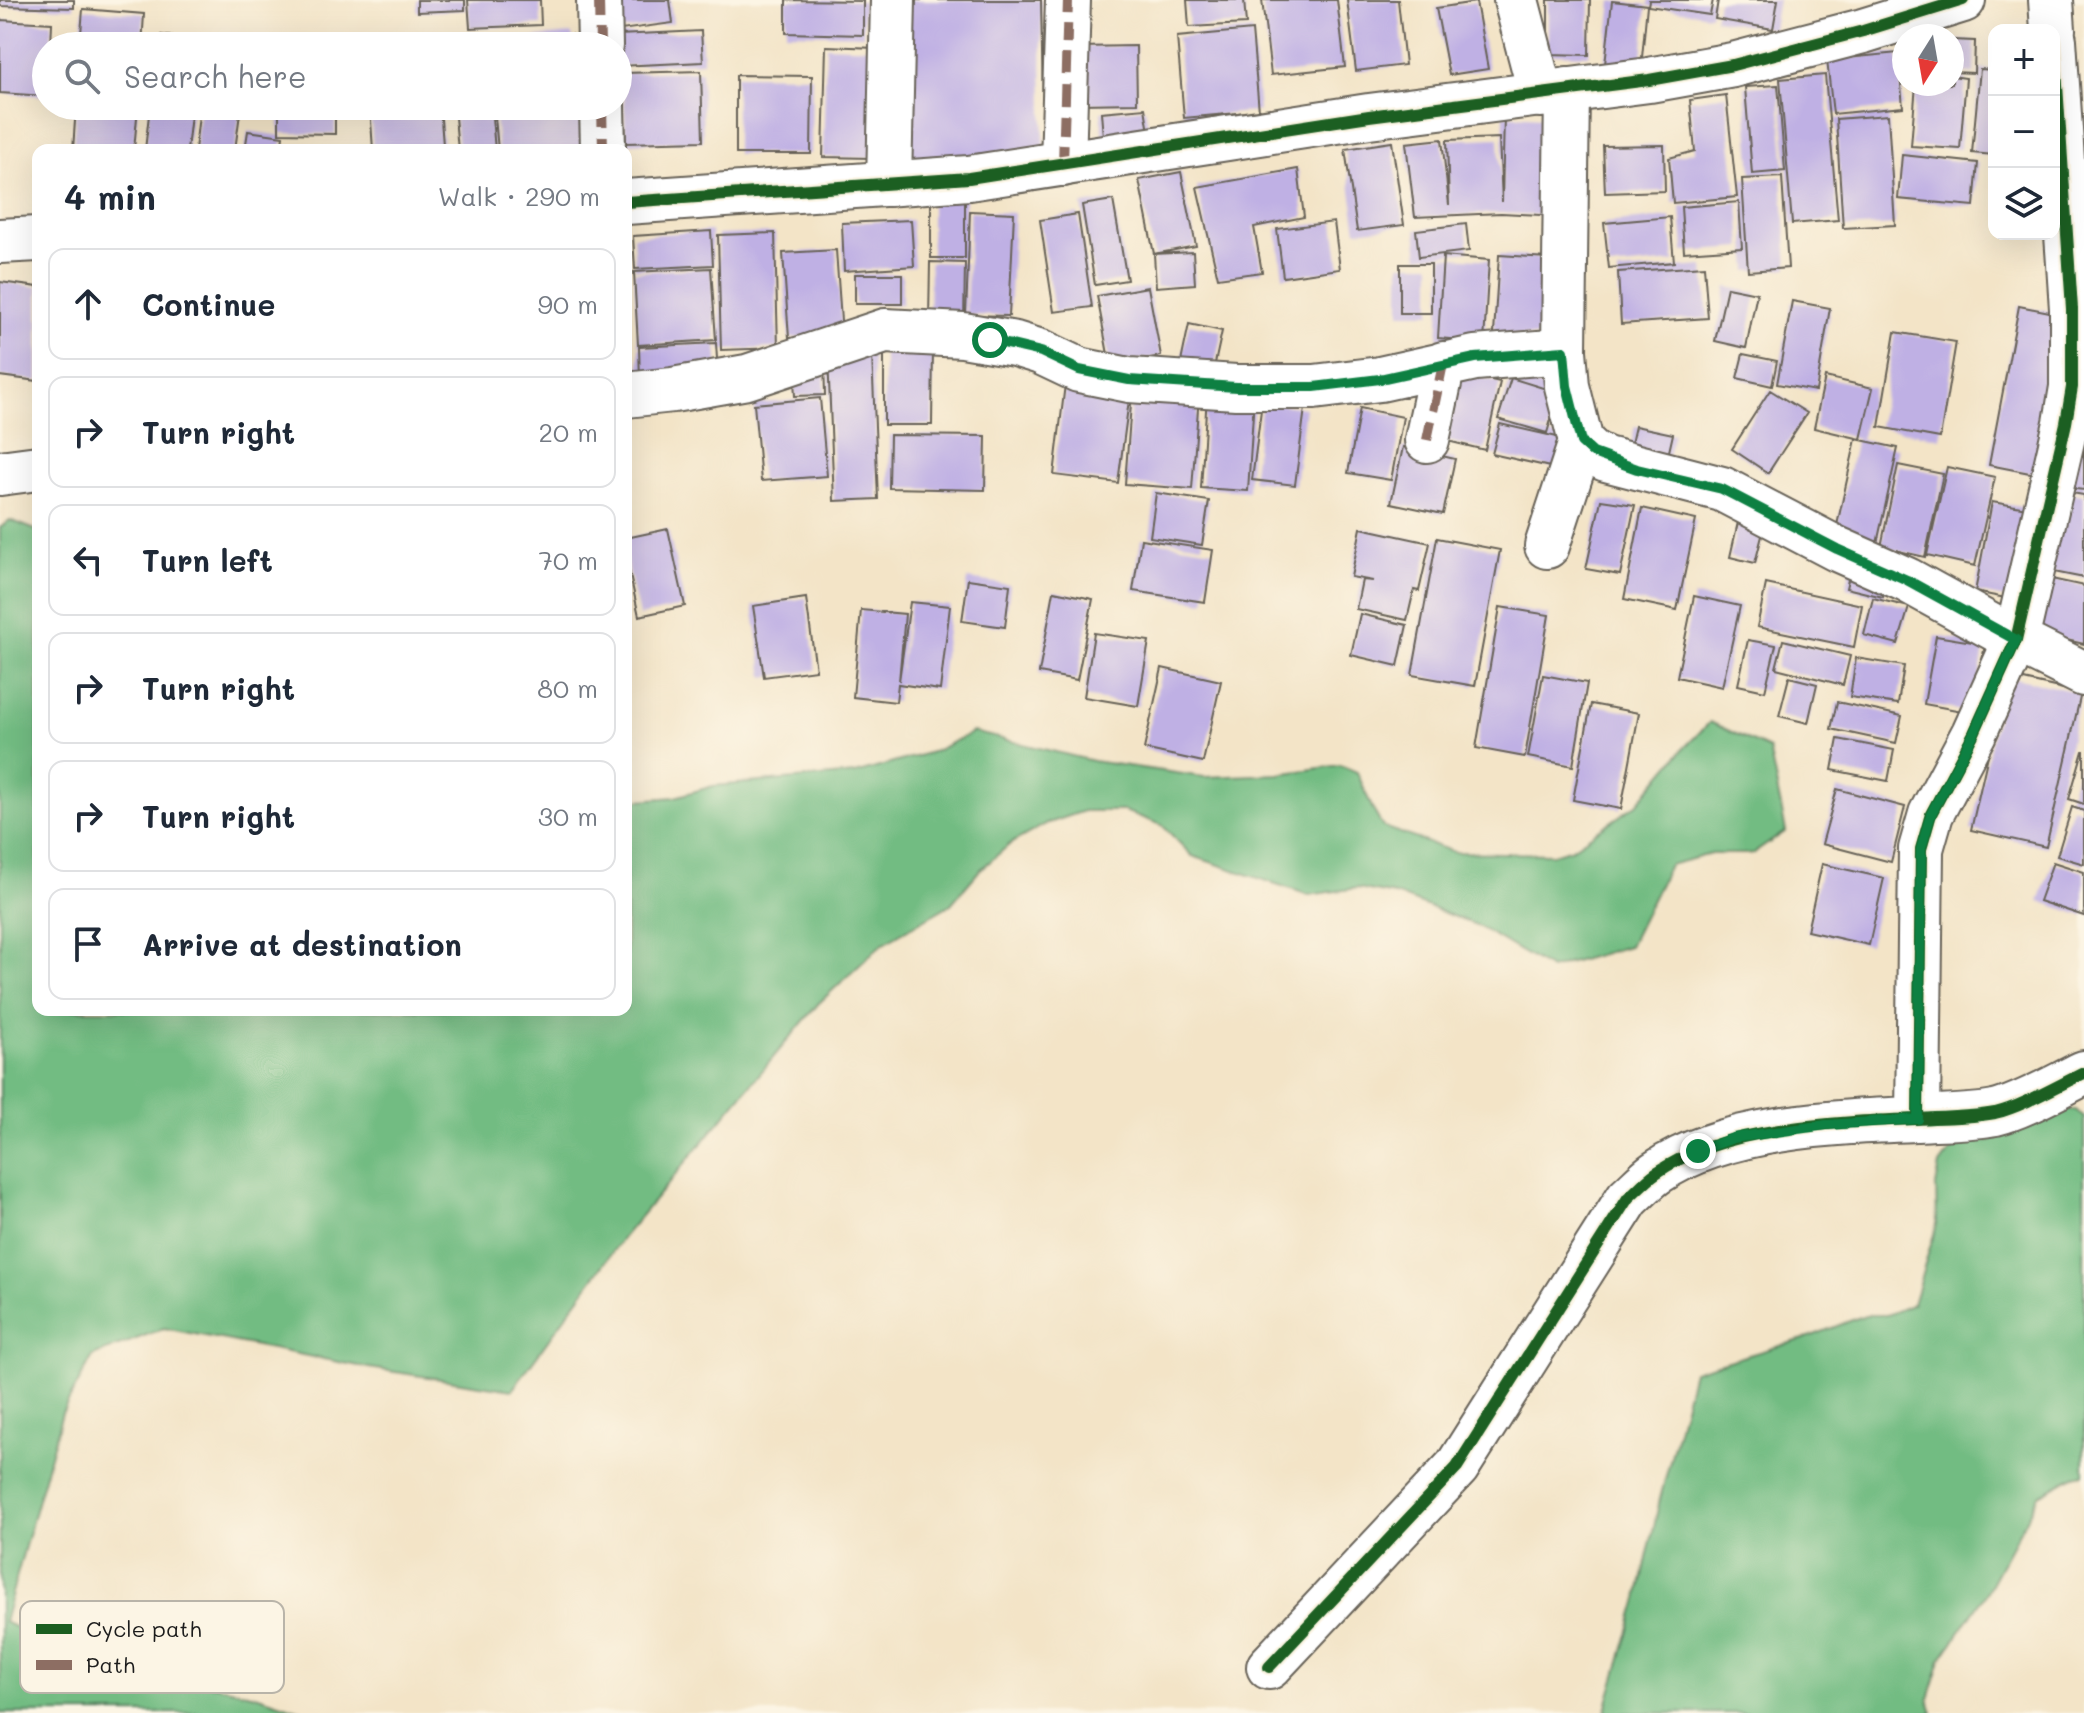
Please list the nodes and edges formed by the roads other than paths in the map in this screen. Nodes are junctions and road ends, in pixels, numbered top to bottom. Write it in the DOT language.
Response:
graph roads {
  1 [pos="599,0"];
  2 [pos="893,0"];
  3 [pos="1068,0"];
  4 [pos="1516,0"];
  5 [pos="1963,0"];
  6 [pos="2051,0"];
  7 [pos="2053,24"];
  8 [pos="600,32"];
  9 [pos="1554,92"];
  10 [pos="2058,96"];
  11 [pos="602,120"];
  12 [pos="603,144"];
  13 [pos="1063,164"];
  14 [pos="889,184"];
  15 [pos="632,202"];
  16 [pos="32,239"];
  17 [pos="0,241"];
  18 [pos="1564,351"];
  19 [pos="1443,364"];
  20 [pos="632,394"];
  21 [pos="1427,440"];
  22 [pos="1581,442"];
  23 [pos="32,469"];
  24 [pos="0,473"];
  25 [pos="1547,546"];
  26 [pos="2016,640"];
  27 [pos="2084,674"];
  28 [pos="2084,1073"];
  29 [pos="1918,1119"];
  30 [pos="1269,1667"];
  1 -- 8 [label="street"];
  2 -- 14 [label="street"];
  3 -- 13 [label="street"];
  4 -- 9 [label="street"];
  5 -- 9 [label="street"];
  6 -- 7 [label="street"];
  9 -- 13 [label="street"];
  9 -- 18 [label="street"];
  10 -- 26 [label="street"];
  11 -- 12 [label="street"];
  13 -- 14 [label="street"];
  14 -- 15 [label="street"];
  16 -- 17 [label="street"];
  18 -- 19 [label="street"];
  18 -- 22 [label="street"];
  19 -- 20 [label="street"];
  19 -- 21 [label="street"];
  22 -- 25 [label="street"];
  22 -- 26 [label="street"];
  23 -- 24 [label="street"];
  26 -- 27 [label="street"];
  26 -- 29 [label="street"];
  28 -- 29 [label="street"];
  29 -- 30 [label="street"];
}
